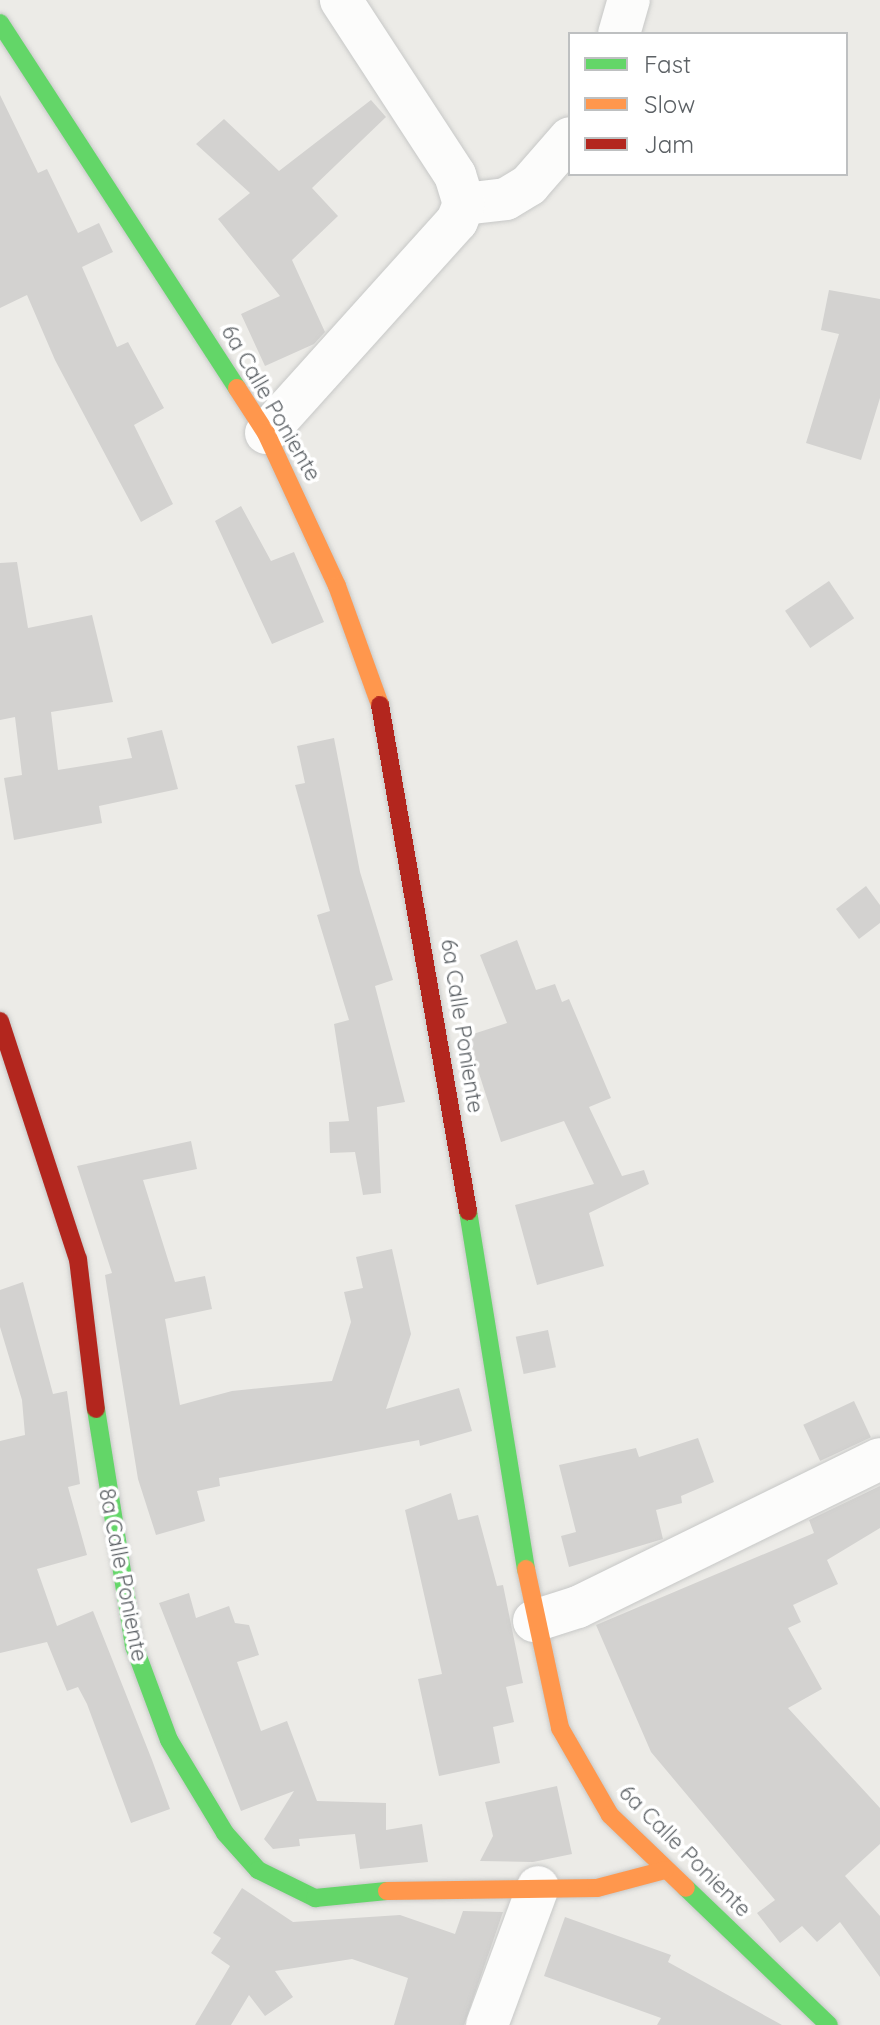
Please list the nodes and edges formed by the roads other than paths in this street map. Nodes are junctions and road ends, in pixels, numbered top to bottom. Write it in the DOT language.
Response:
graph roads {
  1 [pos="341,0"];
  2 [pos="629,0"];
  3 [pos="0,23"];
  4 [pos="620,32"];
  5 [pos="568,140"];
  6 [pos="464,204"];
  7 [pos="266,433"];
  8 [pos="0,1021"];
  9 [pos="880,1459"];
  10 [pos="534,1621"];
  11 [pos="665,1870"];
  12 [pos="538,1887"];
  13 [pos="487,2025"];
  14 [pos="829,2025"];
  1 -- 6 [label="street"];
  2 -- 4 [label="street"];
  3 -- 7 [label="street, 6a Calle Poniente"];
  5 -- 6 [label="street"];
  6 -- 7 [label="street"];
  7 -- 10 [label="street, 6a Calle Poniente"];
  8 -- 12 [label="street, 8a Calle Poniente"];
  9 -- 10 [label="street"];
  10 -- 11 [label="street, 6a Calle Poniente"];
  11 -- 12 [label="street, 8a Calle Poniente"];
  11 -- 14 [label="street, 6a Calle Poniente"];
  12 -- 13 [label="street"];
}
